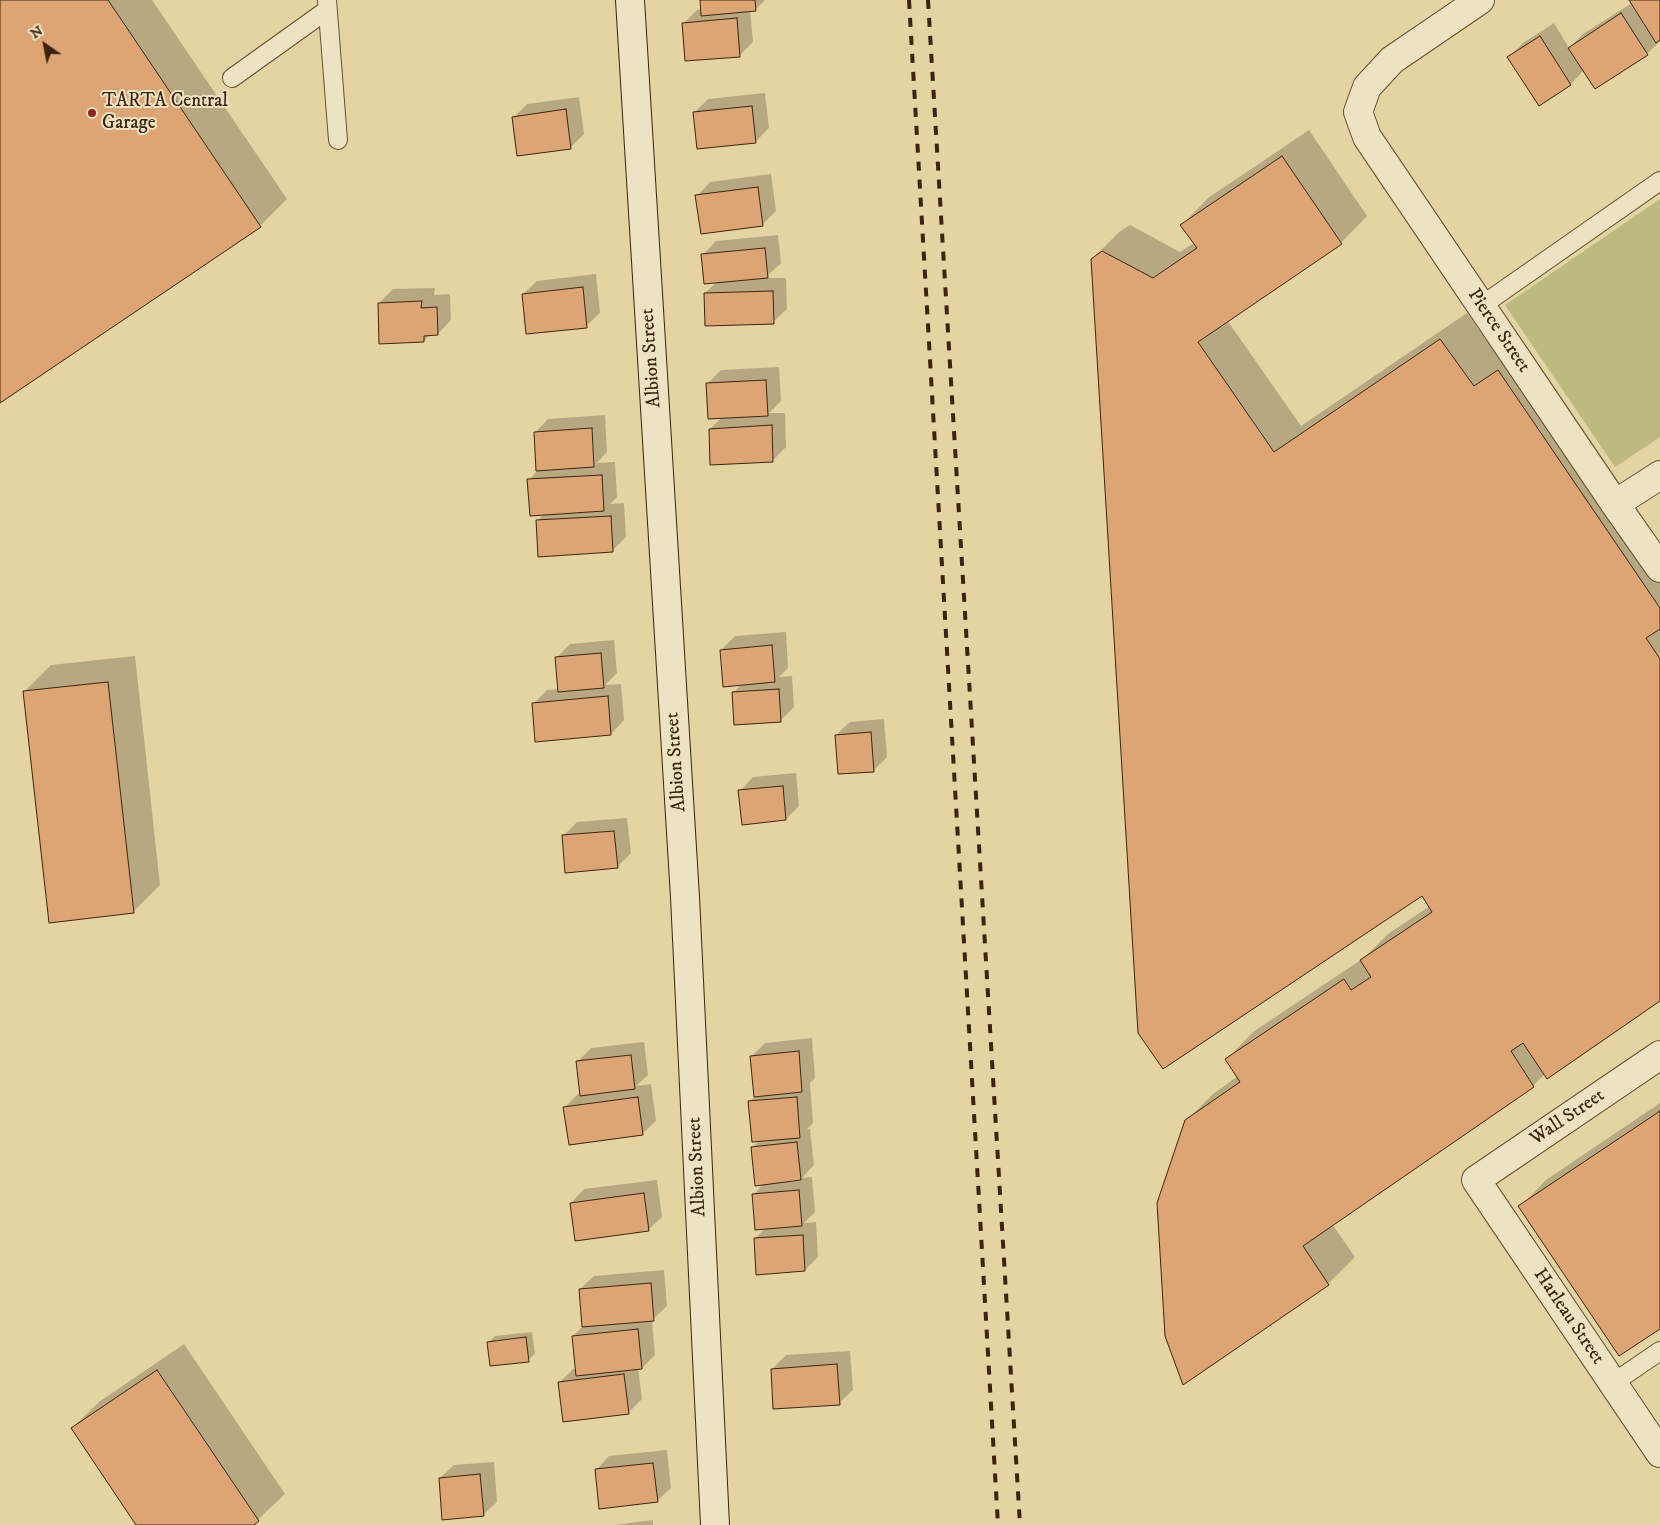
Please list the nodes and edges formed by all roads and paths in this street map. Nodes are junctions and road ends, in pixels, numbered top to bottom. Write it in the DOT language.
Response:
graph roads {
  1 [pos="630,0"];
  2 [pos="1480,0"];
  3 [pos="327,5"];
  4 [pos="232,78"];
  5 [pos="338,140"];
  6 [pos="1660,181"];
  7 [pos="1481,306"];
  8 [pos="1660,475"];
  9 [pos="1615,504"];
  10 [pos="1660,568"];
  11 [pos="1660,1055"];
  12 [pos="1476,1180"];
  13 [pos="1660,1351"];
  14 [pos="1613,1383"];
  15 [pos="1660,1453"];
  16 [pos="715,1525"];
  1 -- 16 [label="street, Albion Street"];
  2 -- 7 [label="street, Pierce Street"];
  3 -- 4 [label="lane"];
  3 -- 5 [label="lane"];
  6 -- 7 [label="lane"];
  7 -- 9 [label="street, Pierce Street"];
  8 -- 9 [label="street"];
  9 -- 10 [label="street, Pierce Street"];
  11 -- 12 [label="street, Wall Street"];
  12 -- 14 [label="street, Harleau Street"];
  13 -- 14 [label="lane"];
  14 -- 15 [label="street, Harleau Street"];
}
